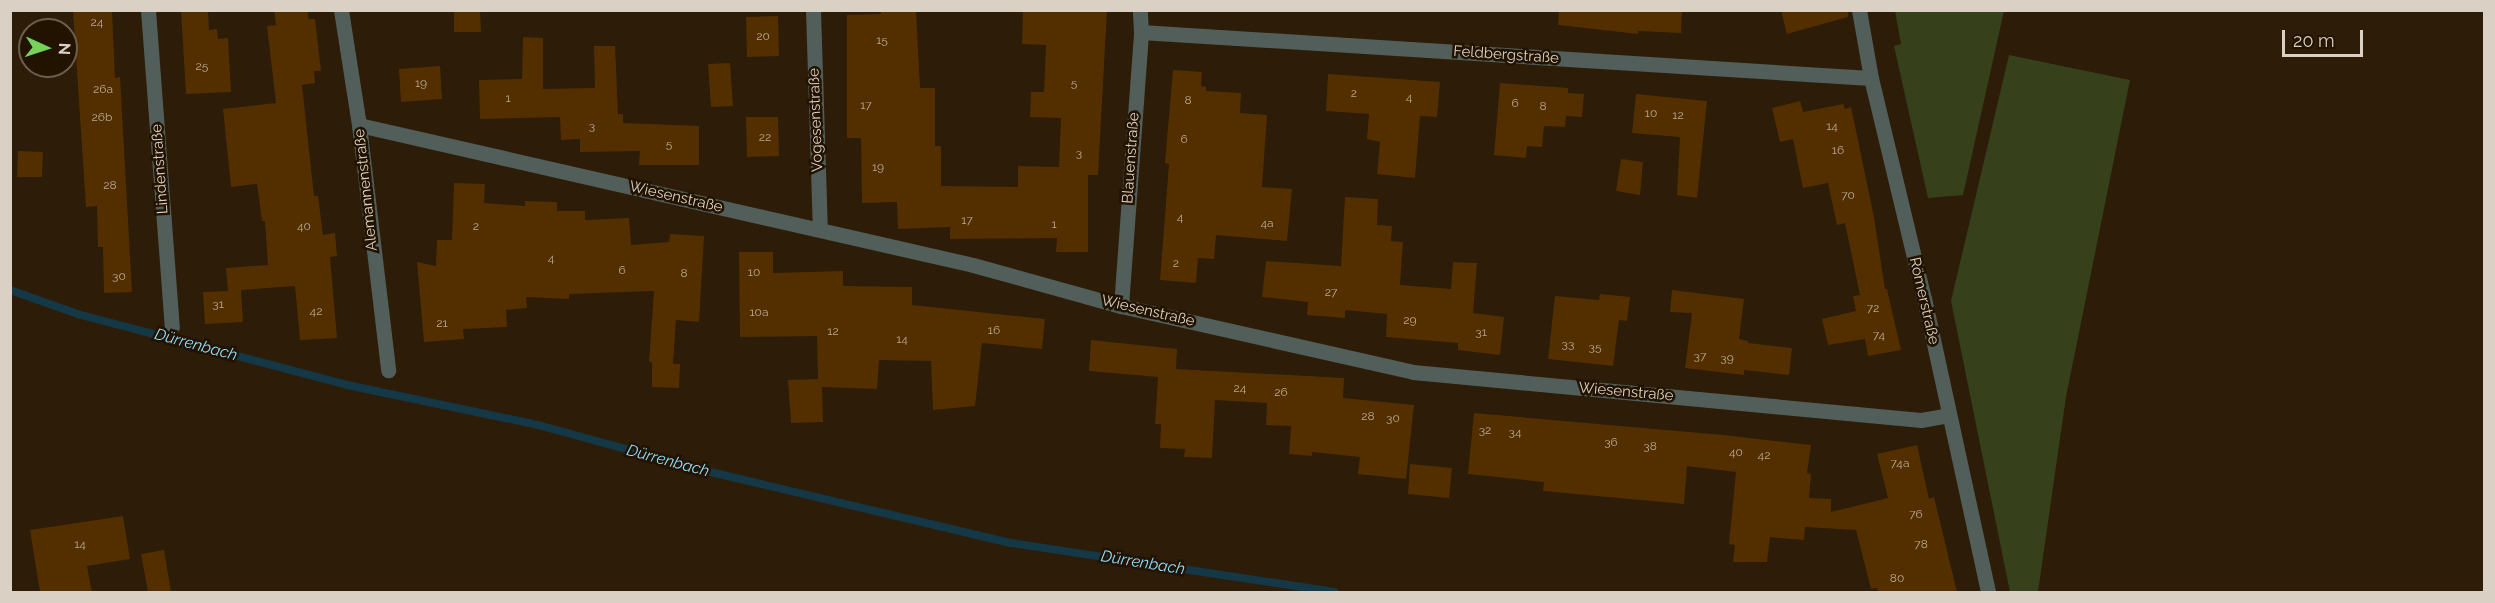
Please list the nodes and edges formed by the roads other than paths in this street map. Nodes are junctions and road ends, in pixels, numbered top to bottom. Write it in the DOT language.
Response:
graph roads {
  1 [pos="148,10"];
  2 [pos="341,10"];
  3 [pos="813,10"];
  4 [pos="1140,10"];
  5 [pos="1859,10"];
  6 [pos="1141,32"];
  7 [pos="1871,78"];
  8 [pos="359,125"];
  9 [pos="820,229"];
  10 [pos="1121,306"];
  11 [pos="172,327"];
  12 [pos="388,370"];
  13 [pos="1949,415"];
  14 [pos="1988,592"];
  1 -- 11 [label="street, Lindenstraße"];
  2 -- 8 [label="street, Alemannenstraße"];
  3 -- 9 [label="street, Vogesenstraße"];
  4 -- 6 [label="street, Blauenstraße"];
  5 -- 7 [label="street, Römerstraße"];
  6 -- 7 [label="street, Feldbergstraße"];
  6 -- 10 [label="street, Blauenstraße"];
  7 -- 13 [label="street, Römerstraße"];
  8 -- 9 [label="street, Wiesenstraße"];
  8 -- 12 [label="street, Alemannenstraße"];
  9 -- 10 [label="street, Wiesenstraße"];
  10 -- 13 [label="street, Wiesenstraße"];
  13 -- 14 [label="street, Römerstraße"];
}
